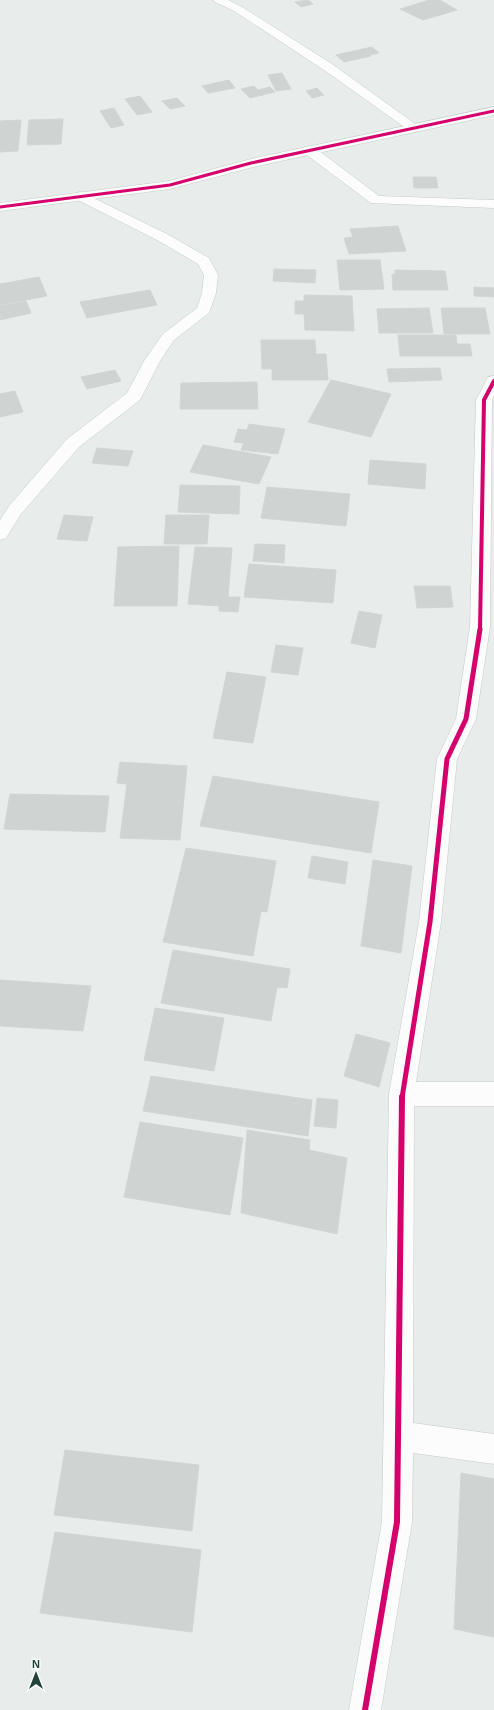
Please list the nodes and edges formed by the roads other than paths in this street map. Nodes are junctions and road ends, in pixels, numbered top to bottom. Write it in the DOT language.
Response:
graph roads {
  1 [pos="219,0"];
  2 [pos="494,111"];
  3 [pos="415,128"];
  4 [pos="309,150"];
  5 [pos="81,196"];
  6 [pos="494,204"];
  7 [pos="0,207"];
  8 [pos="494,382"];
  9 [pos="0,534"];
  10 [pos="402,1094"];
  11 [pos="494,1094"];
  12 [pos="399,1436"];
  13 [pos="494,1449"];
  14 [pos="365,1710"];
  1 -- 3 [label="street"];
  2 -- 3 [label="street"];
  3 -- 4 [label="street"];
  4 -- 5 [label="street"];
  4 -- 6 [label="street"];
  5 -- 7 [label="street"];
  5 -- 9 [label="street"];
  8 -- 10 [label="street"];
  10 -- 11 [label="street"];
  10 -- 12 [label="street"];
  12 -- 13 [label="street"];
  12 -- 14 [label="street"];
}
